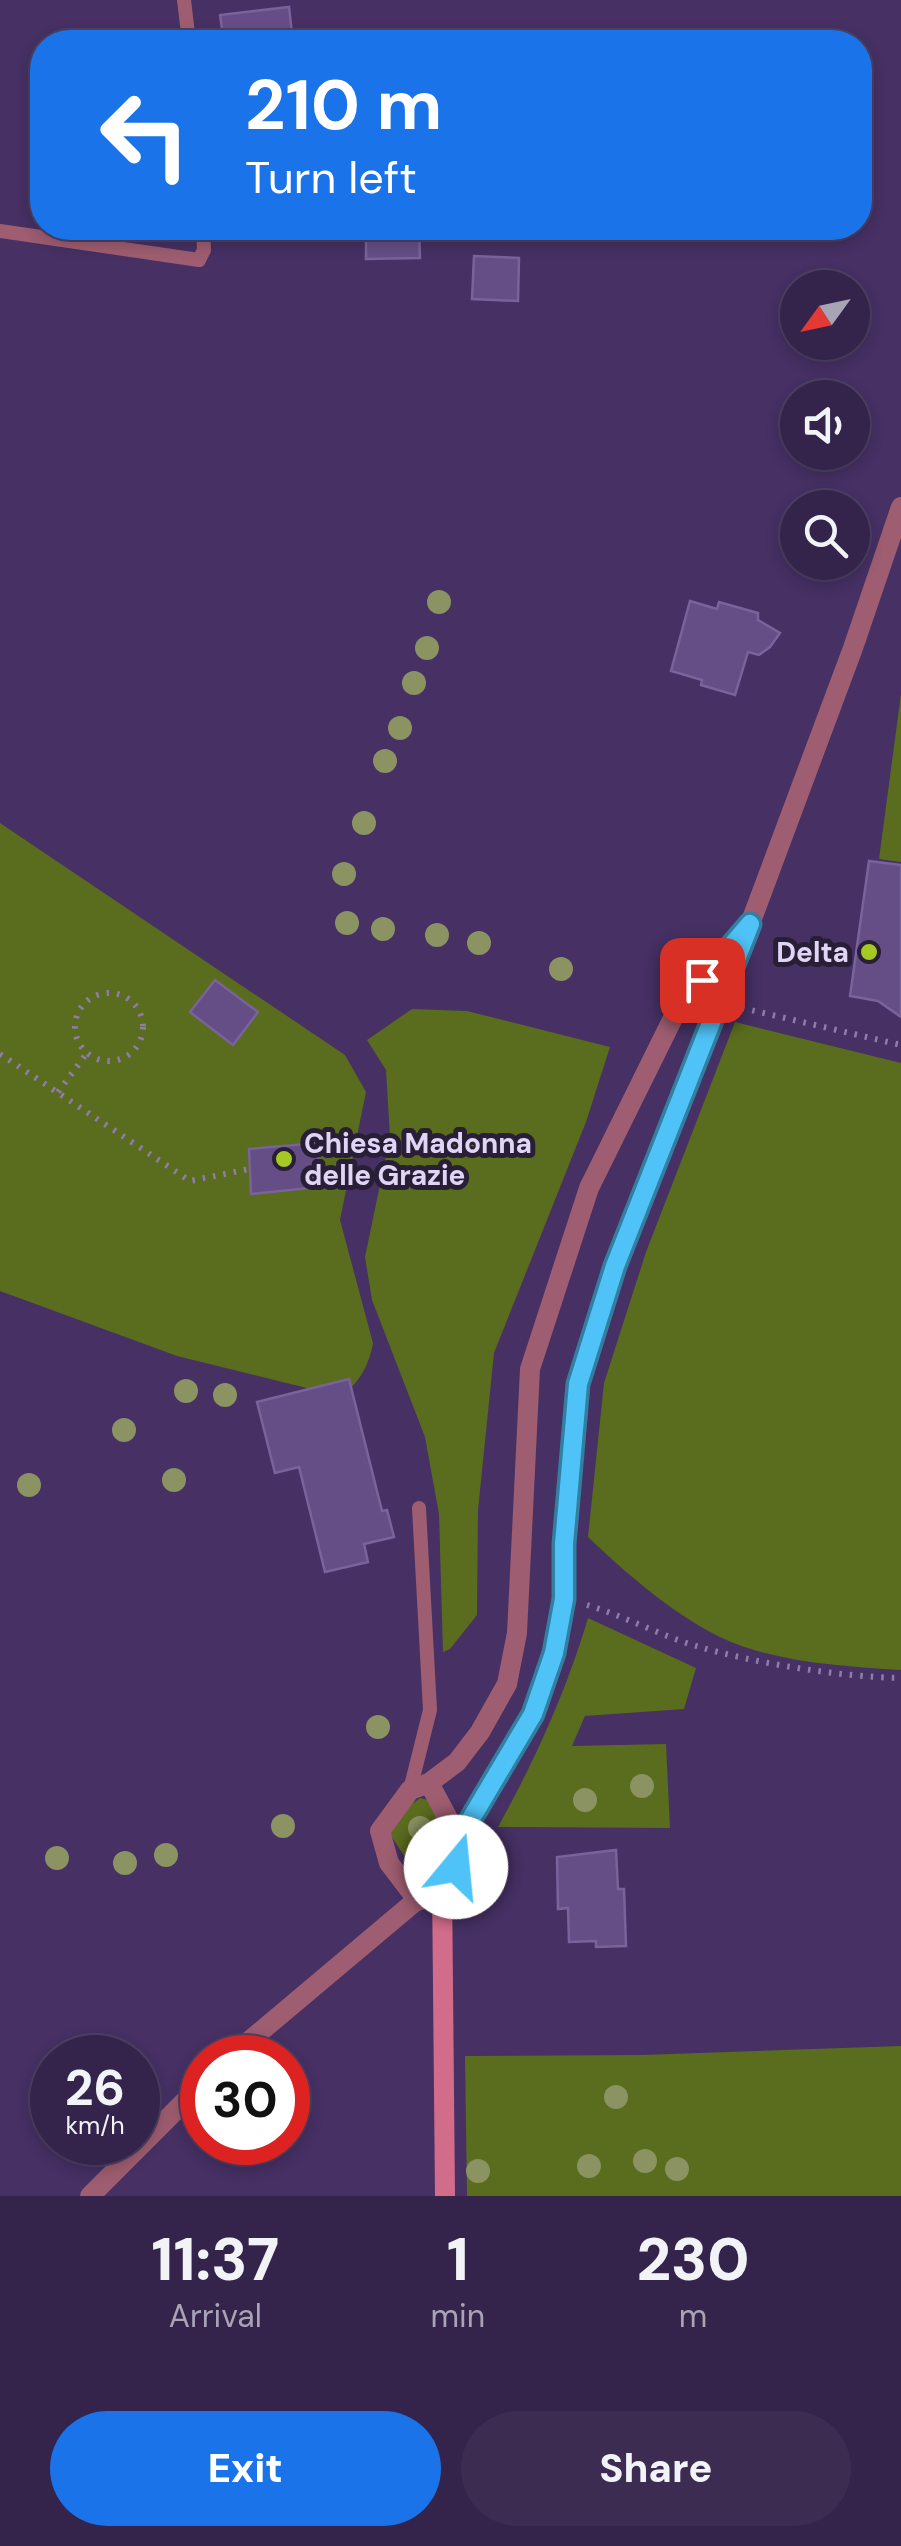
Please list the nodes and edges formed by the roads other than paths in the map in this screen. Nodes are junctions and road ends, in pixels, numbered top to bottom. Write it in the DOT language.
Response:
graph roads {
  1 [pos="184,0"];
  2 [pos="188,30"];
  3 [pos="0,231"];
  4 [pos="30,235"];
  5 [pos="62,240"];
  6 [pos="203,240"];
  7 [pos="901,506"];
  8 [pos="750,924"];
  9 [pos="420,1508"];
  10 [pos="420,1787"];
  11 [pos="459,1839"];
  12 [pos="442,1882"];
  13 [pos="418,1901"];
  14 [pos="257,2035"];
  15 [pos="180,2106"];
  16 [pos="90,2196"];
  17 [pos="445,2196"];
  1 -- 2 [label="lane"];
  3 -- 4 [label="lane"];
  5 -- 6 [label="lane"];
  7 -- 8 [label="street"];
  8 -- 10 [label="street"];
  8 -- 11 [label="street"];
  9 -- 10 [label="lane"];
  10 -- 11 [label="street"];
  10 -- 13 [label="street"];
  11 -- 12 [label="street"];
  12 -- 13 [label="street"];
  12 -- 17 [label="street"];
  13 -- 14 [label="street"];
  15 -- 16 [label="street"];
}
